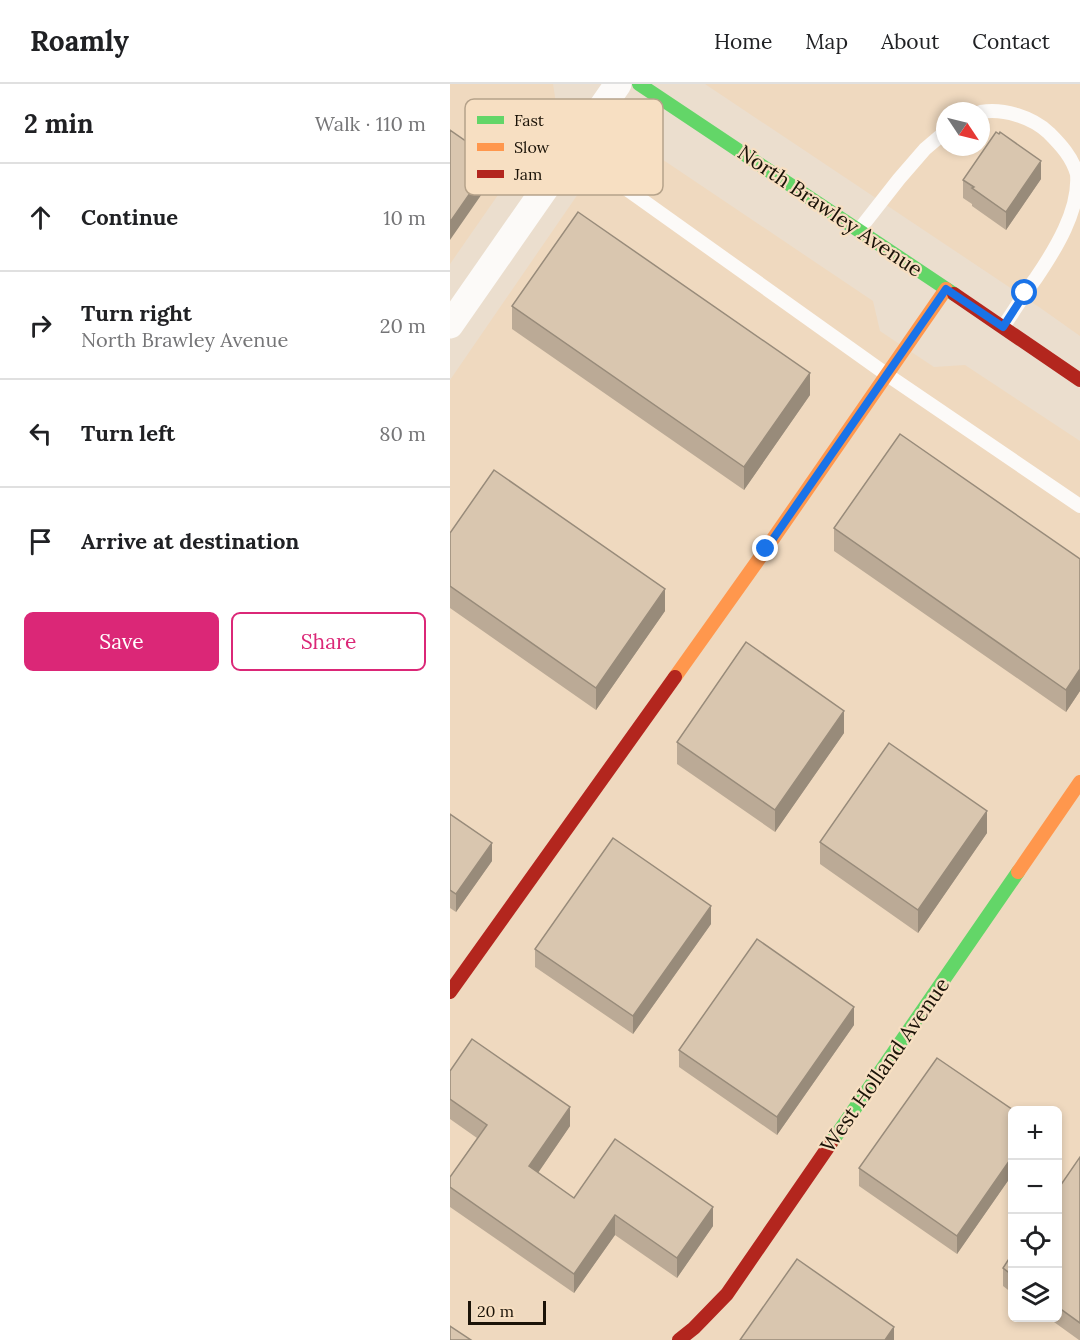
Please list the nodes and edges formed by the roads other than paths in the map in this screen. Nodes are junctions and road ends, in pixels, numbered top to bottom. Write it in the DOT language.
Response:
graph roads {
  1 [pos="618,84"];
  2 [pos="639,84"];
  3 [pos="608,99"];
  4 [pos="662,99"];
  5 [pos="663,100"];
  6 [pos="990,112"];
  7 [pos="936,140"];
  8 [pos="541,195"];
  9 [pos="635,195"];
  10 [pos="859,230"];
  11 [pos="946,289"];
  12 [pos="450,326"];
  13 [pos="1003,327"];
  14 [pos="886,374"];
  15 [pos="1080,380"];
  16 [pos="1080,506"];
  17 [pos="1080,782"];
  18 [pos="450,992"];
  19 [pos="680,1340"];
  1 -- 3 [label="street"];
  2 -- 4 [label="street, North Brawley Avenue"];
  5 -- 10 [label="street, North Brawley Avenue"];
  6 -- 13 [label="lane"];
  7 -- 10 [label="lane"];
  8 -- 12 [label="street"];
  9 -- 14 [label="lane"];
  10 -- 11 [label="street, North Brawley Avenue"];
  11 -- 13 [label="street, North Brawley Avenue"];
  11 -- 14 [label="street"];
  13 -- 15 [label="street, North Brawley Avenue"];
  14 -- 16 [label="lane"];
  14 -- 18 [label="street"];
  17 -- 19 [label="street, West Holland Avenue"];
}
